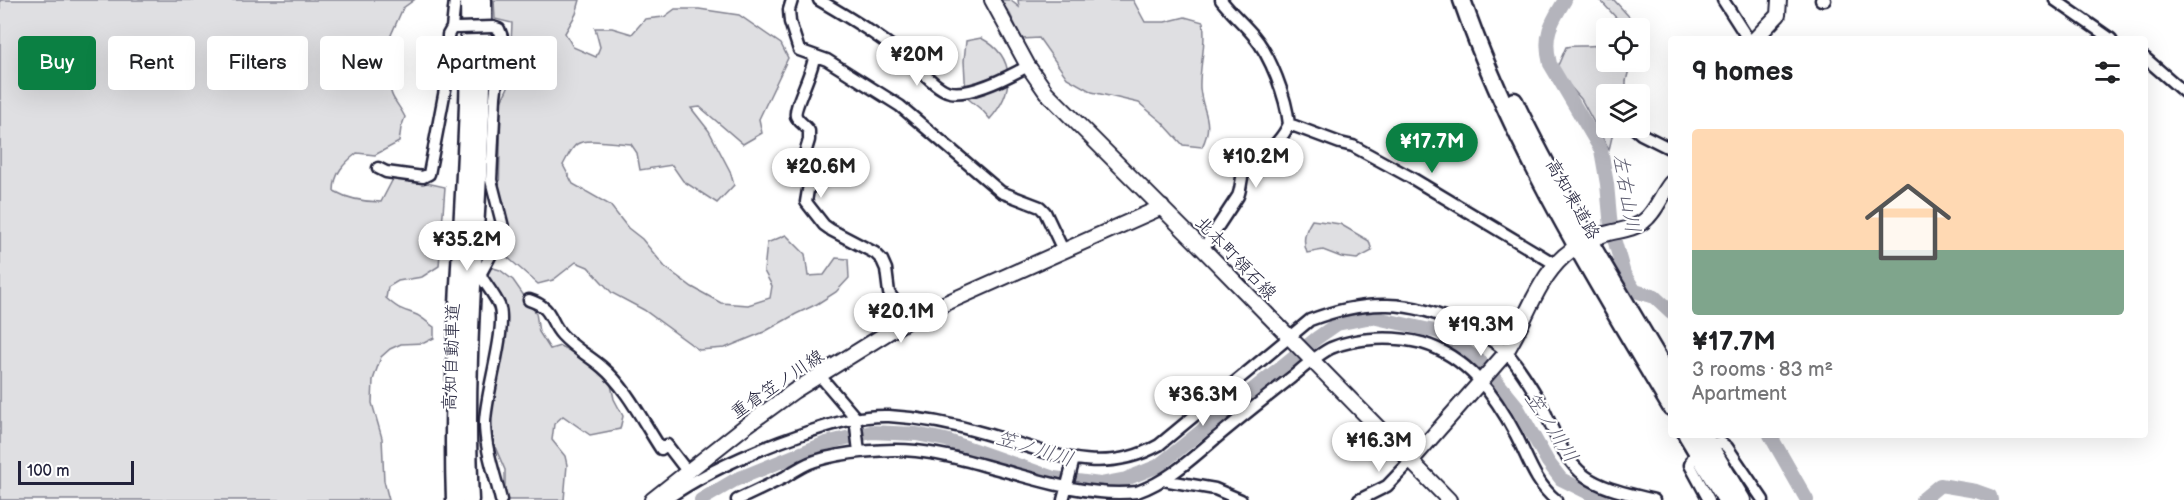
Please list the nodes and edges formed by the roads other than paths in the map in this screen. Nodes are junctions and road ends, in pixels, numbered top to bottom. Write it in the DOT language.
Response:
graph roads {
  1 [pos="455,0"];
  2 [pos="469,0"];
  3 [pos="483,0"];
  4 [pos="792,0"];
  5 [pos="819,0"];
  6 [pos="992,0"];
  7 [pos="1221,0"];
  8 [pos="1462,0"];
  9 [pos="1473,0"];
  10 [pos="1723,0"];
  11 [pos="1779,0"];
  12 [pos="2055,0"];
  13 [pos="455,28"];
  14 [pos="1746,36"];
  15 [pos="1758,36"];
  16 [pos="2107,36"];
  17 [pos="813,57"];
  18 [pos="2148,61"];
  19 [pos="1028,66"];
  20 [pos="2184,92"];
  21 [pos="1289,124"];
  22 [pos="1649,138"];
  23 [pos="1668,148"];
  24 [pos="378,168"];
  25 [pos="1668,188"];
  26 [pos="1162,207"];
  27 [pos="469,216"];
  28 [pos="1590,241"];
  29 [pos="1203,249"];
  30 [pos="1063,250"];
  31 [pos="1555,264"];
  32 [pos="529,300"];
  33 [pos="908,320"];
  34 [pos="1288,338"];
  35 [pos="1505,353"];
  36 [pos="1311,360"];
  37 [pos="1668,375"];
  38 [pos="820,376"];
  39 [pos="1482,381"];
  40 [pos="1668,401"];
  41 [pos="855,419"];
  42 [pos="1703,444"];
  43 [pos="859,451"];
  44 [pos="1073,461"];
  45 [pos="1411,461"];
  46 [pos="687,471"];
  47 [pos="1163,480"];
  48 [pos="1065,494"];
  49 [pos="659,499"];
  50 [pos="455,500"];
  51 [pos="470,500"];
  52 [pos="501,500"];
  53 [pos="737,500"];
  54 [pos="1241,500"];
  55 [pos="1359,500"];
  56 [pos="1449,500"];
  57 [pos="1556,500"];
  58 [pos="1654,500"];
  59 [pos="1709,500"];
  60 [pos="1726,500"];
  61 [pos="1742,500"];
  62 [pos="1763,500"];
  1 -- 13 [label="street"];
  2 -- 27 [label="highway, 高知自動車道"];
  3 -- 27 [label="highway, 高知自動車道"];
  4 -- 17 [label="street"];
  5 -- 19 [label="street"];
  6 -- 19 [label="main road, 北本町領石線"];
  7 -- 21 [label="street"];
  8 -- 28 [label="highway, 高知東道路"];
  9 -- 28 [label="highway, 高知東道路"];
  10 -- 14 [label="street"];
  11 -- 15 [label="main road"];
  12 -- 16 [label="street"];
  13 -- 24 [label="street"];
  13 -- 52 [label="street, bridge"];
  17 -- 30 [label="street"];
  17 -- 33 [label="street"];
  18 -- 20 [label="street"];
  19 -- 26 [label="main road, 北本町領石線"];
  21 -- 29 [label="street"];
  21 -- 31 [label="street"];
  22 -- 23 [label="street"];
  25 -- 28 [label="main road"];
  26 -- 29 [label="main road, 北本町領石線"];
  26 -- 30 [label="main road, 重倉笠ノ川線"];
  27 -- 50 [label="highway, 高知自動車道"];
  27 -- 51 [label="highway, 高知自動車道"];
  28 -- 31 [label="main road"];
  28 -- 37 [label="highway, 高知東道路"];
  28 -- 40 [label="highway, 高知東道路"];
  29 -- 34 [label="main road, 北本町領石線"];
  30 -- 33 [label="main road, 重倉笠ノ川線"];
  31 -- 35 [label="main road"];
  32 -- 46 [label="street"];
  33 -- 38 [label="main road, 重倉笠ノ川線"];
  34 -- 35 [label="street"];
  34 -- 36 [label="main road, 北本町領石線"];
  34 -- 44 [label="street"];
  35 -- 39 [label="main road"];
  35 -- 58 [label="street"];
  36 -- 39 [label="street"];
  36 -- 45 [label="main road, 北本町領石線"];
  36 -- 47 [label="street"];
  38 -- 41 [label="street"];
  38 -- 46 [label="main road, 重倉笠ノ川線"];
  39 -- 45 [label="main road"];
  39 -- 57 [label="street"];
  41 -- 43 [label="street"];
  41 -- 44 [label="street"];
  41 -- 49 [label="street"];
  42 -- 59 [label="street"];
  42 -- 60 [label="highway"];
  42 -- 61 [label="highway"];
  42 -- 62 [label="street"];
  43 -- 48 [label="street"];
  43 -- 53 [label="street"];
  44 -- 48 [label="street"];
  45 -- 55 [label="street"];
  45 -- 56 [label="main road, 北本町領石線"];
  46 -- 49 [label="main road, 重倉笠ノ川線"];
  47 -- 48 [label="street"];
  47 -- 54 [label="street"];
}
